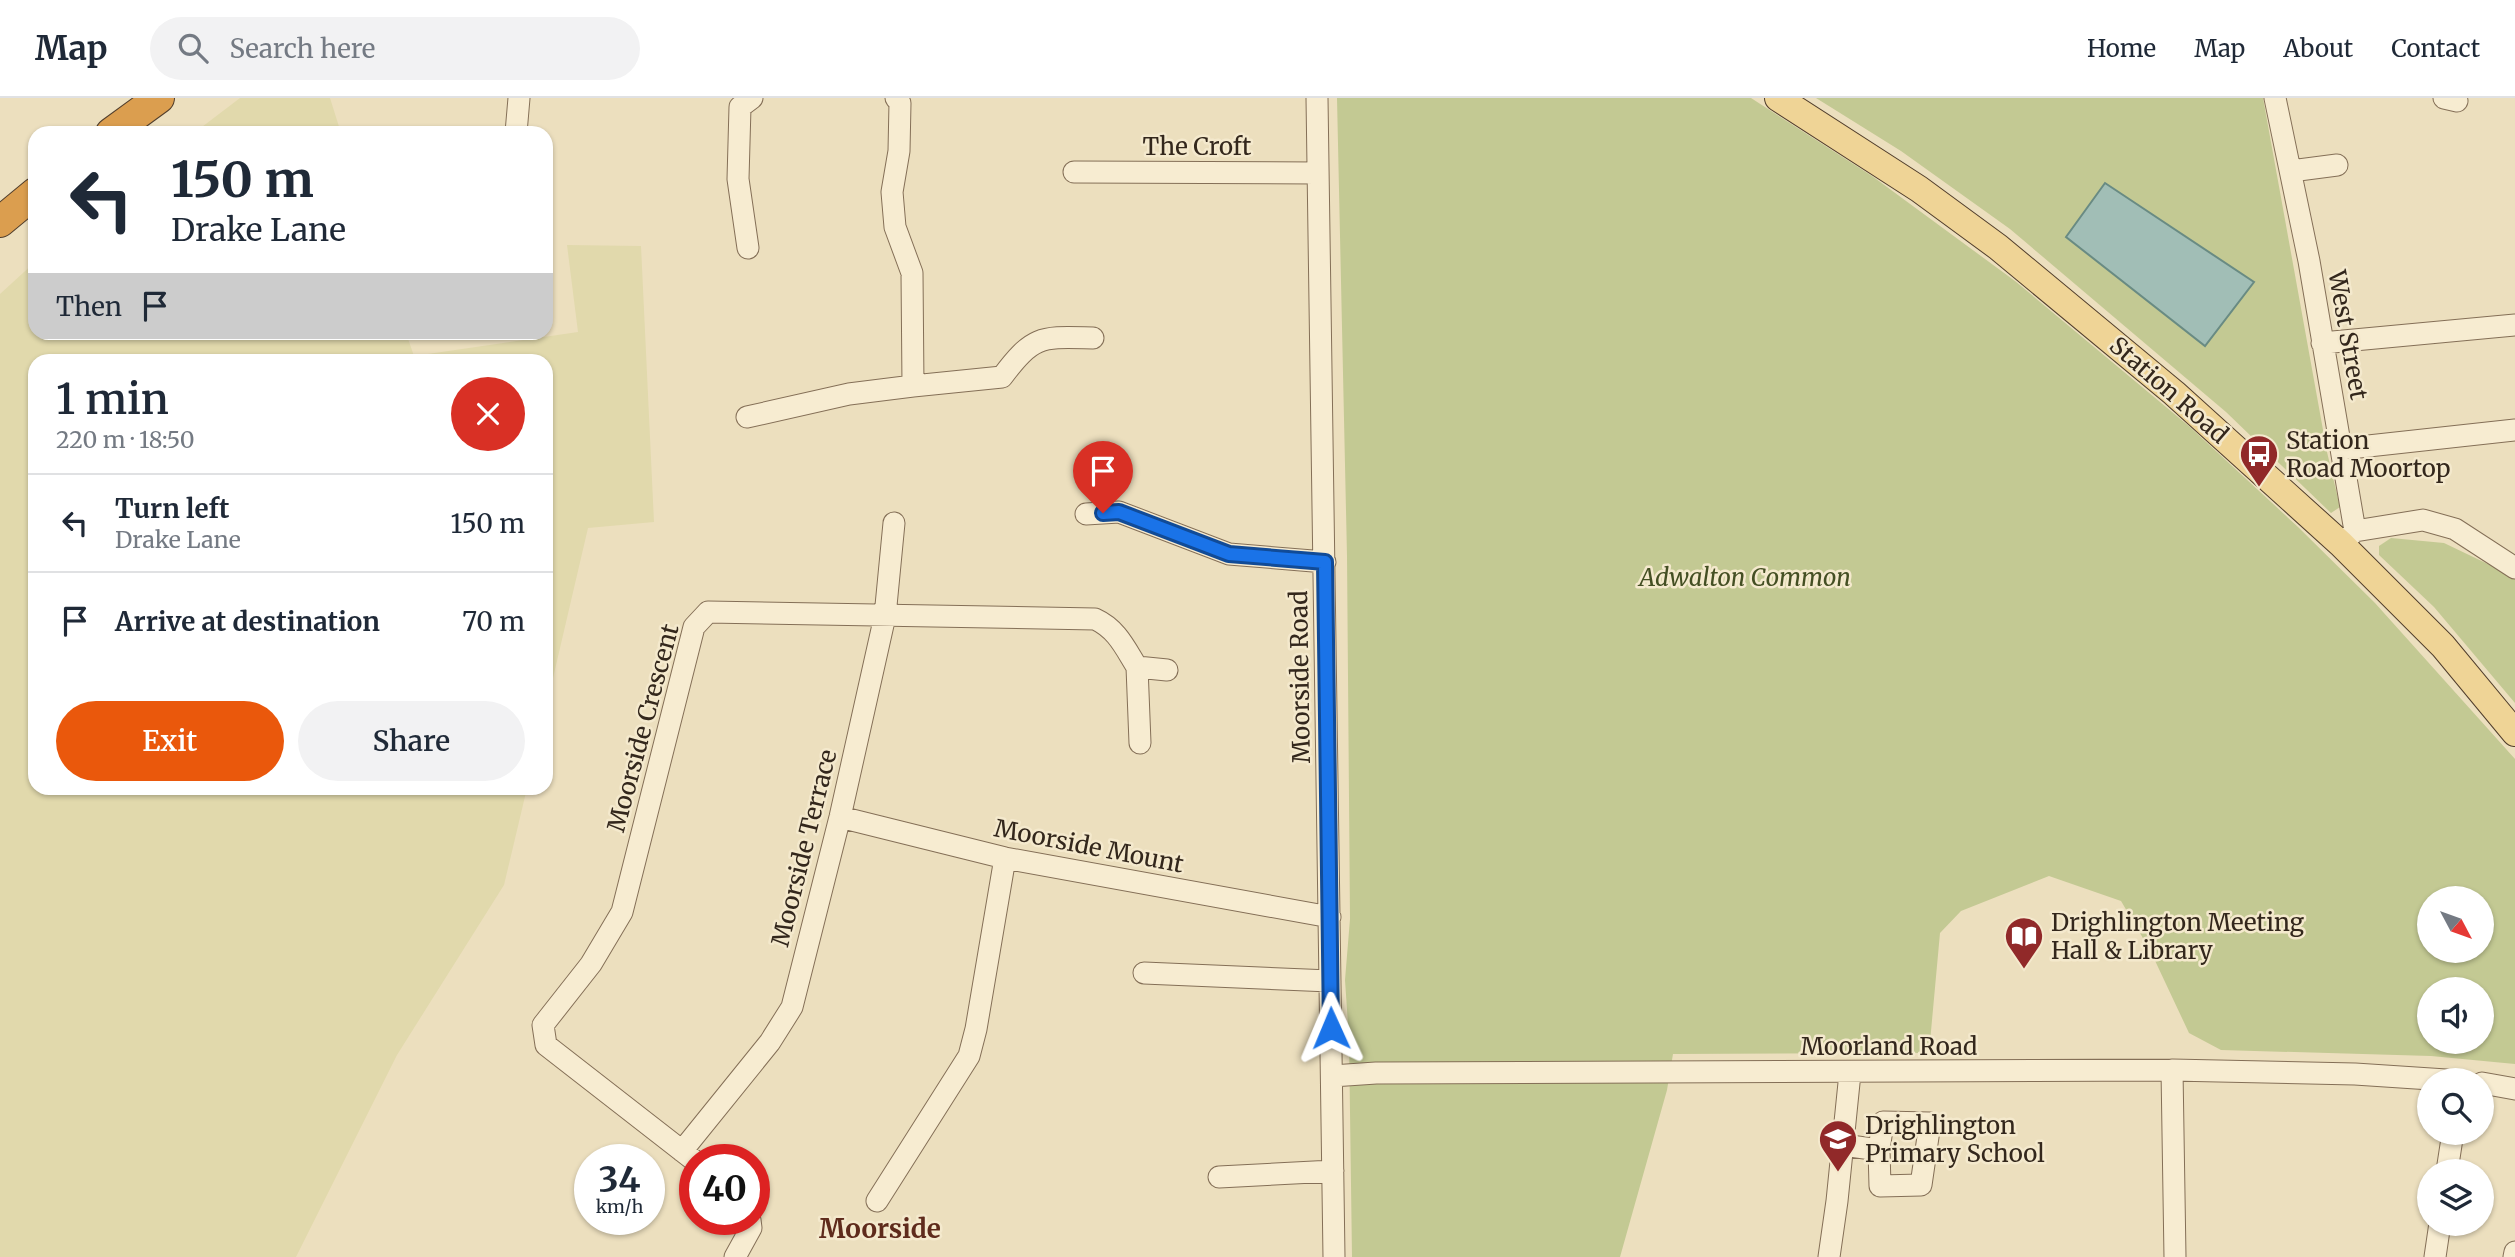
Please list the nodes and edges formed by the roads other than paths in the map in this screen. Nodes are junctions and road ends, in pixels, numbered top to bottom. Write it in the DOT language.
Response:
graph roads {
  1 [pos="159,98"];
  2 [pos="519,98"];
  3 [pos="897,98"];
  4 [pos="1317,98"];
  5 [pos="1778,98"];
  6 [pos="2275,98"];
  7 [pos="741,101"];
  8 [pos="121,126"];
  9 [pos="517,126"];
  10 [pos="2337,165"];
  11 [pos="1074,172"];
  12 [pos="2291,172"];
  13 [pos="1318,173"];
  14 [pos="28,199"];
  15 [pos="0,222"];
  16 [pos="748,248"];
  17 [pos="2515,325"];
  18 [pos="1093,338"];
  19 [pos="2322,343"];
  20 [pos="912,386"];
  21 [pos="747,417"];
  22 [pos="2515,430"];
  23 [pos="2341,449"];
  24 [pos="1086,514"];
  25 [pos="894,523"];
  26 [pos="2348,537"];
  27 [pos="1325,562"];
  28 [pos="2515,568"];
  29 [pos="885,616"];
  30 [pos="1137,667"];
  31 [pos="1167,670"];
  32 [pos="2515,733"];
  33 [pos="1140,743"];
  34 [pos="840,817"];
  35 [pos="1005,858"];
  36 [pos="1330,917"];
  37 [pos="1144,973"];
  38 [pos="1330,981"];
  39 [pos="2172,1070"];
  40 [pos="1850,1073"];
  41 [pos="1332,1076"];
  42 [pos="2417,1078"];
  43 [pos="2494,1085"];
  44 [pos="2515,1089"];
  45 [pos="698,1144"];
  46 [pos="1843,1145"];
  47 [pos="679,1148"];
  48 [pos="1879,1150"];
  49 [pos="1333,1171"];
  50 [pos="1219,1177"];
  51 [pos="877,1201"];
  52 [pos="745,1235"];
  53 [pos="2438,1236"];
  54 [pos="2515,1252"];
  55 [pos="735,1257"];
  56 [pos="1334,1257"];
  57 [pos="1829,1257"];
  58 [pos="2175,1257"];
  59 [pos="2435,1257"];
  60 [pos="2514,1257"];
  1 -- 8 [label="highway"];
  2 -- 9 [label="street"];
  3 -- 20 [label="street"];
  4 -- 13 [label="street, Moorside Road"];
  5 -- 26 [label="main road, Station Road"];
  6 -- 12 [label="street, West Street"];
  7 -- 16 [label="street"];
  10 -- 12 [label="street"];
  11 -- 13 [label="street, The Croft"];
  12 -- 19 [label="street, West Street"];
  13 -- 27 [label="street, Moorside Road"];
  14 -- 15 [label="highway"];
  17 -- 19 [label="street"];
  18 -- 20 [label="street"];
  19 -- 23 [label="street, West Street"];
  20 -- 21 [label="street"];
  22 -- 23 [label="street"];
  23 -- 26 [label="street, West Street"];
  24 -- 27 [label="street"];
  25 -- 29 [label="street, Moorside Terrace"];
  26 -- 28 [label="street"];
  26 -- 32 [label="main road, Station Road"];
  27 -- 36 [label="street, Moorside Road"];
  29 -- 30 [label="street, Moorside Crescent"];
  29 -- 34 [label="street, Moorside Terrace"];
  29 -- 47 [label="street, Moorside Crescent"];
  30 -- 31 [label="street"];
  30 -- 33 [label="street"];
  34 -- 35 [label="street, Moorside Mount"];
  34 -- 45 [label="street, Moorside Terrace"];
  35 -- 36 [label="street, Moorside Mount"];
  35 -- 51 [label="street"];
  36 -- 38 [label="street, Moorside Road"];
  37 -- 38 [label="street"];
  38 -- 41 [label="street, Moorside Road"];
  39 -- 40 [label="street, Moorland Road"];
  39 -- 42 [label="street, Moorland Road"];
  39 -- 58 [label="street"];
  40 -- 41 [label="street, Moorland Road"];
  40 -- 46 [label="street"];
  41 -- 49 [label="street, Moorside Road"];
  43 -- 44 [label="street"];
  46 -- 48 [label="street"];
  46 -- 57 [label="street"];
  49 -- 50 [label="street"];
  49 -- 56 [label="street, Moorside Road"];
  52 -- 55 [label="street"];
  53 -- 59 [label="street"];
  54 -- 60 [label="street"];
}
